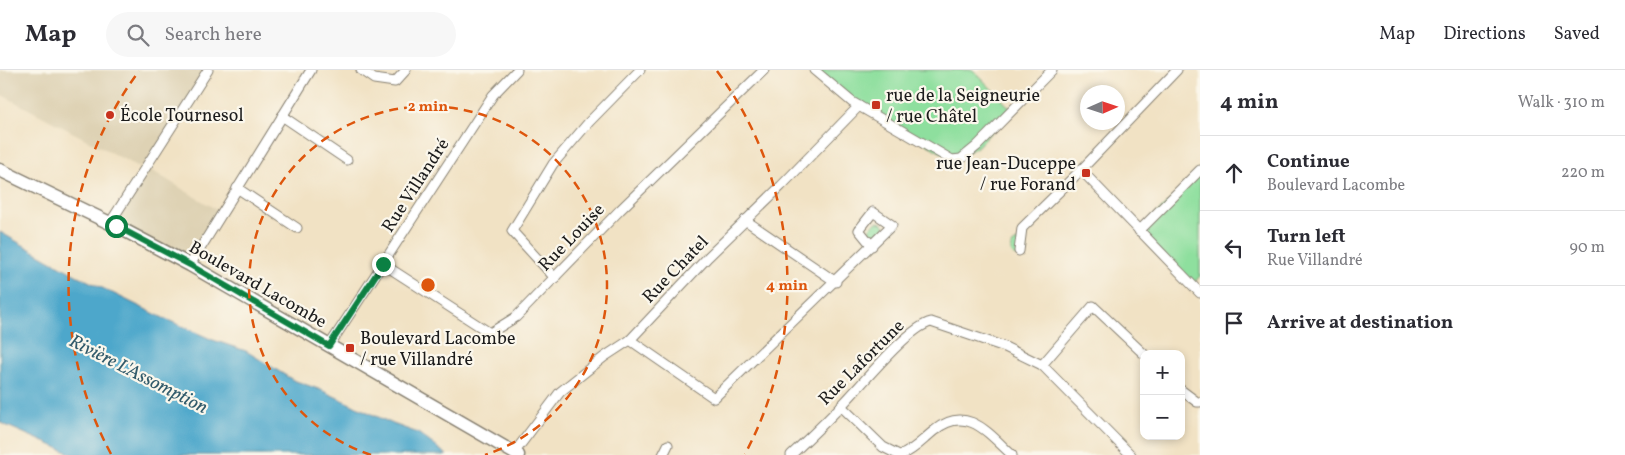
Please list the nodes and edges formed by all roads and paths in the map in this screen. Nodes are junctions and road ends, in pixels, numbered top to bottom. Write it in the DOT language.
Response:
graph roads {
  1 [pos="208,70"];
  2 [pos="311,70"];
  3 [pos="361,70"];
  4 [pos="406,70"];
  5 [pos="517,70"];
  6 [pos="640,70"];
  7 [pos="764,70"];
  8 [pos="814,70"];
  9 [pos="1176,70"];
  10 [pos="1046,72"];
  11 [pos="859,106"];
  12 [pos="282,116"];
  13 [pos="347,160"];
  14 [pos="0,170"];
  15 [pos="1081,170"];
  16 [pos="1200,170"];
  17 [pos="237,188"];
  18 [pos="745,220"];
  19 [pos="110,223"];
  20 [pos="296,228"];
  21 [pos="1139,231"];
  22 [pos="872,246"];
  23 [pos="1019,251"];
  24 [pos="383,264"];
  25 [pos="190,265"];
  26 [pos="555,278"];
  27 [pos="836,282"];
  28 [pos="1200,293"];
  29 [pos="630,340"];
  30 [pos="329,346"];
  31 [pos="1140,350"];
  32 [pos="1042,365"];
  33 [pos="1185,393"];
  34 [pos="1200,402"];
  35 [pos="841,406"];
  36 [pos="668,444"];
  37 [pos="516,454"];
  38 [pos="663,455"];
  39 [pos="791,455"];
  40 [pos="900,455"];
  41 [pos="1012,455"];
  42 [pos="1130,455"];
  1 -- 19 [label="street"];
  2 -- 12 [label="street"];
  3 -- 4 [label="street"];
  5 -- 24 [label="street, Rue Villandré"];
  6 -- 26 [label="street"];
  7 -- 26 [label="street, Rue Louise"];
  8 -- 11 [label="street"];
  9 -- 15 [label="street"];
  10 -- 11 [label="street"];
  11 -- 18 [label="street, Rue Chatel"];
  12 -- 13 [label="street"];
  12 -- 17 [label="street"];
  14 -- 19 [label="main road, Boulevard Lacombe"];
  15 -- 21 [label="street"];
  15 -- 23 [label="street"];
  16 -- 21 [label="street"];
  17 -- 20 [label="street"];
  17 -- 25 [label="street"];
  18 -- 27 [label="street"];
  18 -- 29 [label="street, Rue Chatel"];
  19 -- 25 [label="main road, Boulevard Lacombe"];
  21 -- 28 [label="street"];
  22 -- 27 [label="street"];
  24 -- 26 [label="street, Rue Louise"];
  24 -- 30 [label="street, Rue Villandré"];
  25 -- 30 [label="main road, Boulevard Lacombe"];
  27 -- 29 [label="street"];
  29 -- 37 [label="street, Rue Chatel"];
  30 -- 37 [label="main road, Boulevard Lacombe"];
  31 -- 32 [label="street"];
  32 -- 35 [label="street, Rue Lafortune"];
  32 -- 42 [label="street, Rue Lafortune"];
  33 -- 34 [label="street"];
  35 -- 39 [label="street, Rue Lafortune"];
  35 -- 40 [label="street"];
  36 -- 38 [label="street"];
  40 -- 41 [label="street"];
}
